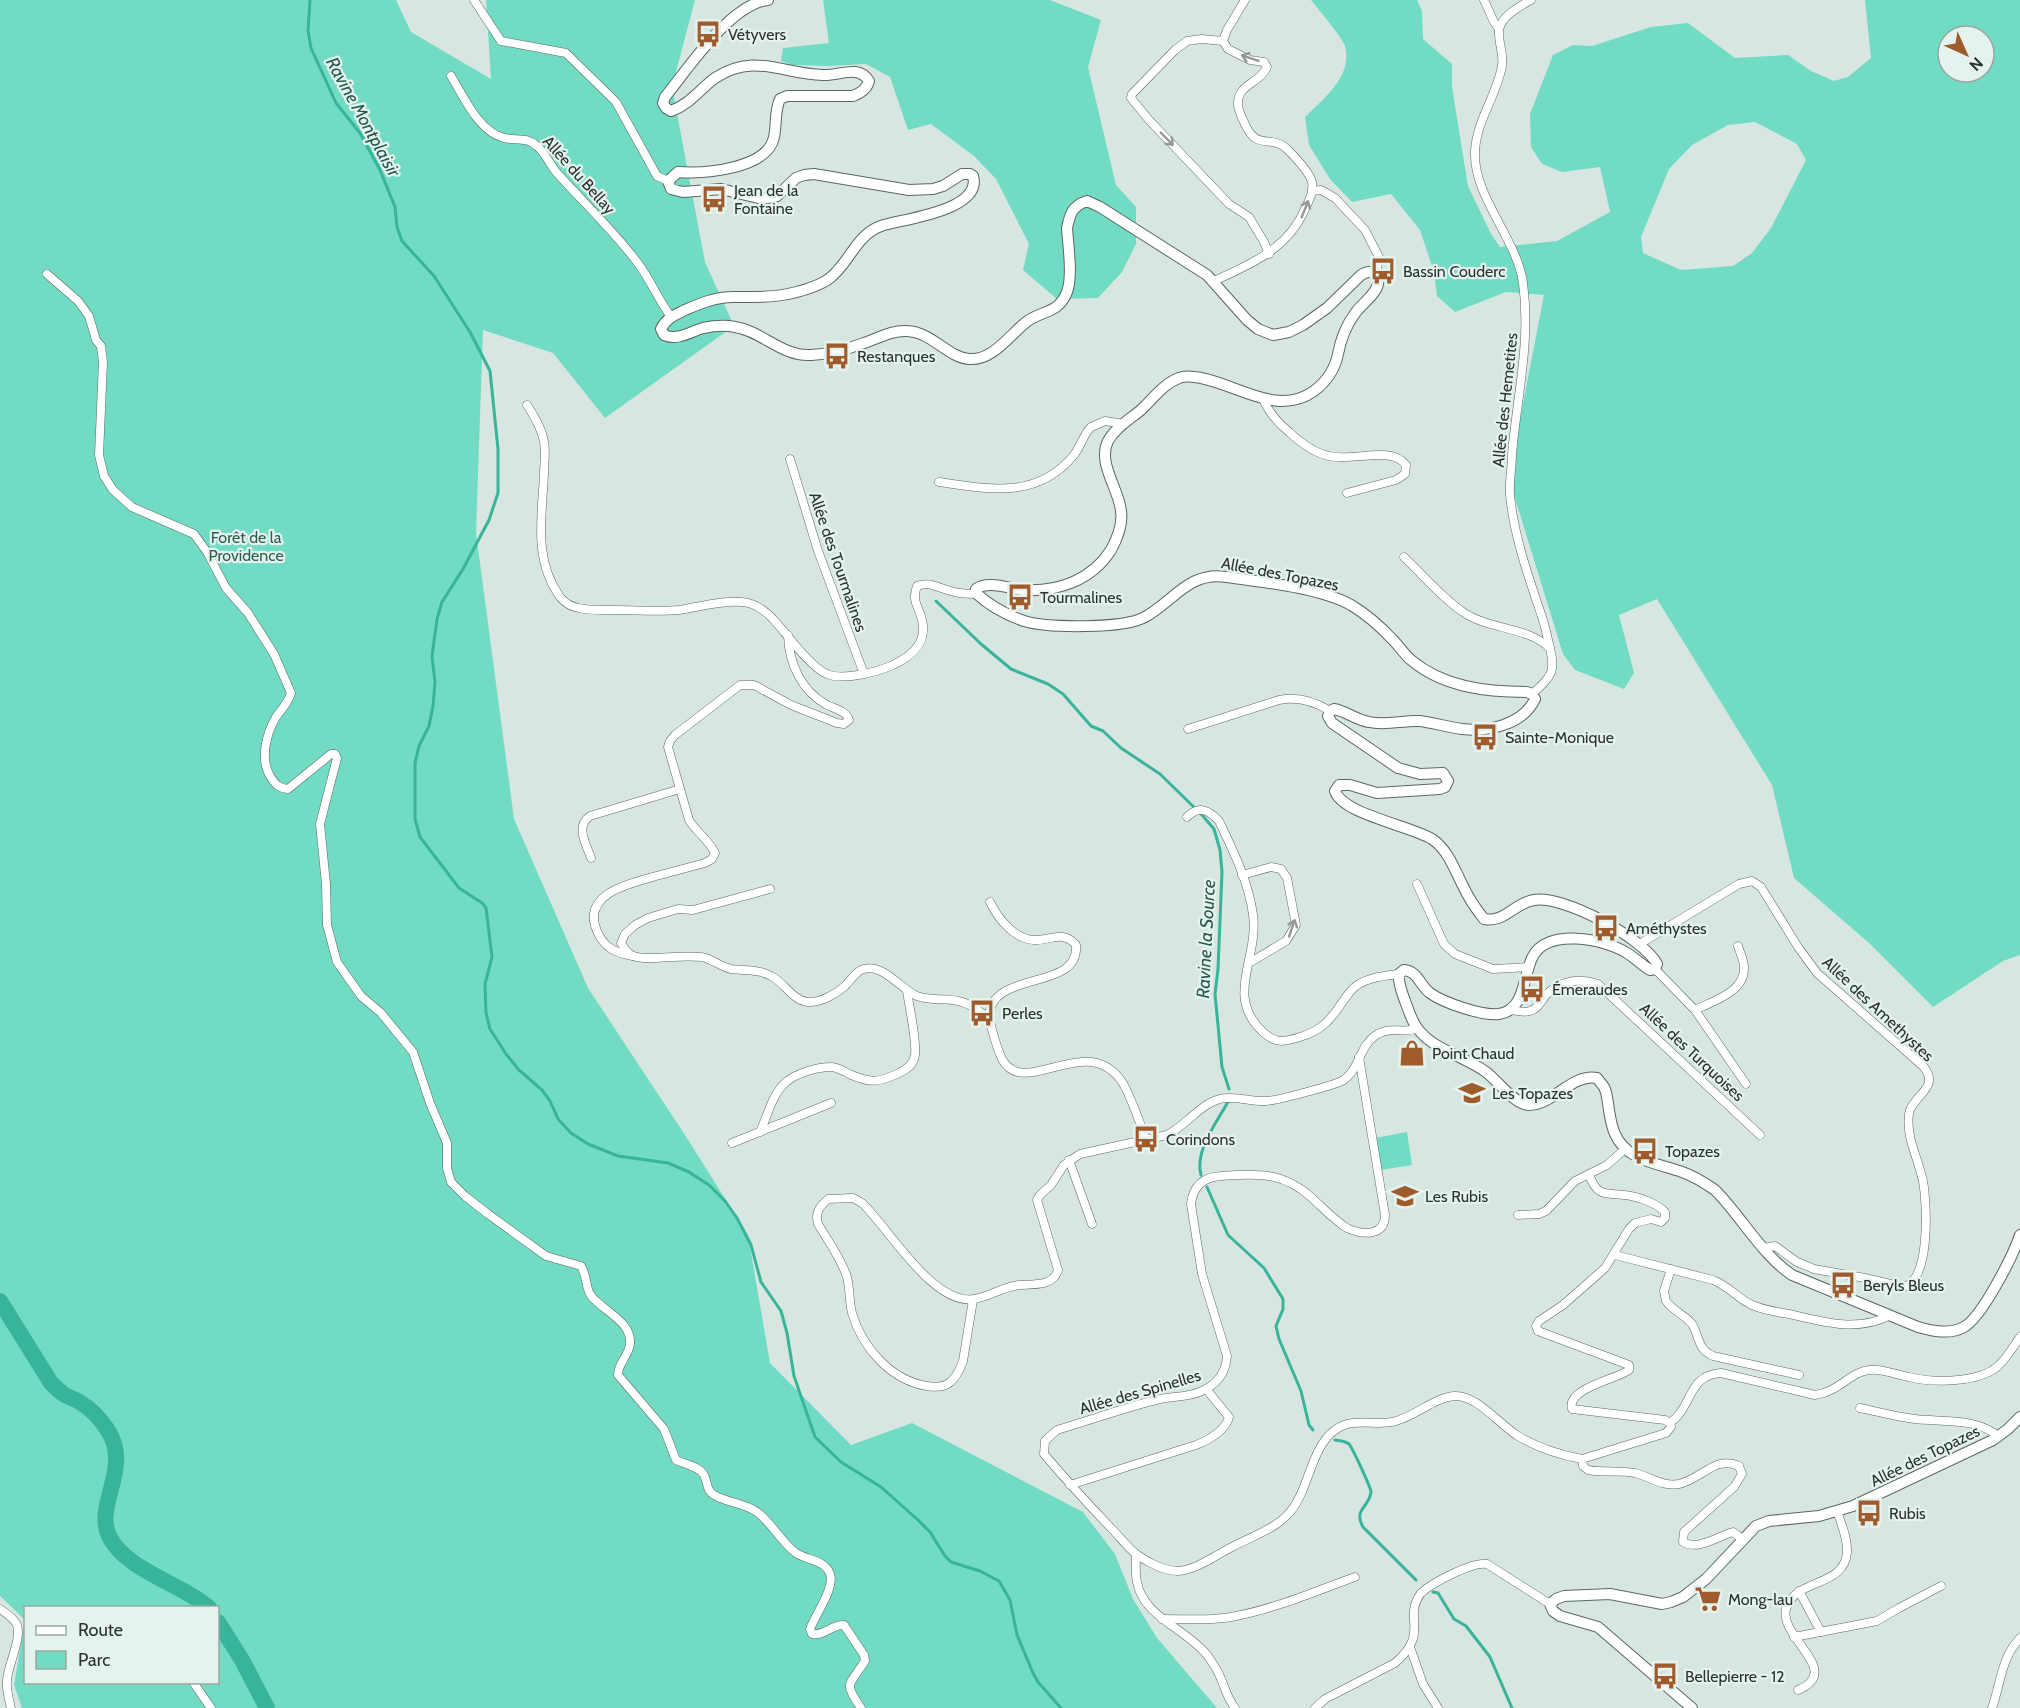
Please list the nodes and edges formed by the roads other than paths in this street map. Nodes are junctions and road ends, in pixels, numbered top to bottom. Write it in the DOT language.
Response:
graph roads {
  1 [pos="474,0"];
  2 [pos="768,0"];
  3 [pos="1245,0"];
  4 [pos="1484,0"];
  5 [pos="1531,0"];
  6 [pos="1499,29"];
  7 [pos="1223,41"];
  8 [pos="451,76"];
  9 [pos="668,181"];
  10 [pos="1312,190"];
  11 [pos="1269,254"];
  12 [pos="47,274"];
  13 [pos="1376,274"];
  14 [pos="1214,281"];
  15 [pos="671,317"];
  16 [pos="1263,399"];
  17 [pos="527,405"];
  18 [pos="1124,424"];
  19 [pos="790,459"];
  20 [pos="939,482"];
  21 [pos="1347,493"];
  22 [pos="1404,557"];
  23 [pos="976,594"];
  24 [pos="788,634"];
  25 [pos="1550,648"];
  26 [pos="864,674"];
  27 [pos="1532,694"];
  28 [pos="1330,711"];
  29 [pos="1188,729"];
  30 [pos="680,789"];
  31 [pos="1187,817"];
  32 [pos="591,858"];
  33 [pos="1242,875"];
  34 [pos="1417,884"];
  35 [pos="770,889"];
  36 [pos="990,902"];
  37 [pos="1638,945"];
  38 [pos="1738,946"];
  39 [pos="633,956"];
  40 [pos="1249,963"];
  41 [pos="1530,967"];
  42 [pos="1655,969"];
  43 [pos="1399,974"];
  44 [pos="907,990"];
  45 [pos="1511,1010"];
  46 [pos="1695,1010"];
  47 [pos="989,1019"];
  48 [pos="1418,1028"];
  49 [pos="1359,1057"];
  50 [pos="1746,1084"];
  51 [pos="831,1103"];
  52 [pos="760,1132"];
  53 [pos="1760,1135"];
  54 [pos="1146,1139"];
  55 [pos="732,1143"];
  56 [pos="1625,1149"];
  57 [pos="1069,1160"];
  58 [pos="1589,1174"];
  59 [pos="1518,1215"];
  60 [pos="1092,1224"];
  61 [pos="2020,1235"];
  62 [pos="1764,1248"];
  63 [pos="1615,1255"];
  64 [pos="1671,1269"];
  65 [pos="974,1300"];
  66 [pos="1890,1316"];
  67 [pos="2020,1337"];
  68 [pos="1799,1375"];
  69 [pos="1206,1389"];
  70 [pos="1860,1408"];
  71 [pos="2020,1417"];
  72 [pos="1670,1423"];
  73 [pos="1993,1440"];
  74 [pos="1582,1459"];
  75 [pos="1070,1485"];
  76 [pos="1837,1511"];
  77 [pos="1743,1539"];
  78 [pos="1136,1554"];
  79 [pos="1355,1577"];
  80 [pos="1941,1586"];
  81 [pos="1799,1592"];
  82 [pos="1550,1604"];
  83 [pos="0,1609"];
  84 [pos="1162,1619"];
  85 [pos="1821,1632"];
  86 [pos="1794,1637"];
  87 [pos="2020,1638"];
  88 [pos="1410,1647"];
  89 [pos="195,1684"];
  90 [pos="1798,1690"];
  91 [pos="11,1708"];
  92 [pos="211,1708"];
  93 [pos="861,1708"];
  94 [pos="1235,1708"];
  95 [pos="1315,1708"];
  96 [pos="1438,1708"];
  97 [pos="1692,1708"];
  98 [pos="1992,1708"];
  1 -- 9 [label="street"];
  2 -- 9 [label="main road"];
  3 -- 7 [label="street"];
  4 -- 6 [label="street"];
  5 -- 6 [label="street"];
  6 -- 25 [label="street, Allée des Hemetites"];
  10 -- 7 [label="street, one-way"];
  7 -- 11 [label="street, one-way"];
  8 -- 15 [label="street, Allée du Bellay"];
  9 -- 15 [label="main road"];
  11 -- 10 [label="street, one-way"];
  10 -- 13 [label="street"];
  11 -- 14 [label="street"];
  12 -- 93 [label="street"];
  13 -- 14 [label="main road"];
  13 -- 16 [label="main road"];
  14 -- 15 [label="main road"];
  16 -- 18 [label="main road"];
  16 -- 21 [label="street"];
  17 -- 24 [label="street"];
  18 -- 20 [label="street"];
  18 -- 23 [label="main road"];
  19 -- 26 [label="street, Allée des Tourmalines"];
  22 -- 25 [label="street"];
  23 -- 26 [label="street"];
  23 -- 27 [label="main road, Allée des Topazes"];
  24 -- 26 [label="street"];
  24 -- 30 [label="street"];
  25 -- 27 [label="street, Allée des Hemetites"];
  27 -- 28 [label="main road"];
  28 -- 29 [label="street"];
  28 -- 37 [label="main road"];
  30 -- 32 [label="street"];
  30 -- 39 [label="street"];
  31 -- 33 [label="street"];
  33 -- 40 [label="street"];
  40 -- 33 [label="street, one-way"];
  34 -- 41 [label="street"];
  35 -- 39 [label="street"];
  36 -- 47 [label="street"];
  37 -- 42 [label="main road"];
  37 -- 62 [label="street, Allée des Amethystes"];
  38 -- 46 [label="street"];
  39 -- 44 [label="street"];
  40 -- 43 [label="street"];
  41 -- 42 [label="main road"];
  41 -- 45 [label="main road"];
  42 -- 46 [label="street"];
  43 -- 45 [label="main road"];
  43 -- 48 [label="main road"];
  44 -- 47 [label="street"];
  44 -- 52 [label="street"];
  45 -- 53 [label="street, Allée des Turquoises"];
  46 -- 50 [label="street"];
  47 -- 54 [label="street"];
  48 -- 49 [label="street"];
  48 -- 56 [label="main road"];
  49 -- 54 [label="street"];
  49 -- 69 [label="street, Allée des Spinelles"];
  51 -- 52 [label="street"];
  52 -- 55 [label="street"];
  54 -- 57 [label="street"];
  56 -- 58 [label="street"];
  56 -- 62 [label="main road"];
  57 -- 60 [label="street"];
  57 -- 65 [label="street"];
  58 -- 59 [label="street"];
  58 -- 63 [label="street"];
  61 -- 66 [label="main road"];
  62 -- 66 [label="main road"];
  63 -- 64 [label="street"];
  63 -- 72 [label="street"];
  64 -- 66 [label="street"];
  64 -- 68 [label="street"];
  65 -- 65 [label="street"];
  67 -- 72 [label="street"];
  69 -- 75 [label="street"];
  69 -- 75 [label="street, Allée des Spinelles"];
  70 -- 73 [label="street"];
  71 -- 73 [label="main road, Allée des Topazes"];
  72 -- 74 [label="street"];
  73 -- 76 [label="main road, Allée des Topazes"];
  74 -- 77 [label="street"];
  74 -- 78 [label="street"];
  75 -- 78 [label="street, Allée des Spinelles"];
  76 -- 77 [label="main road, Allée des Topazes"];
  76 -- 81 [label="street"];
  77 -- 82 [label="main road, Allée des Topazes"];
  78 -- 84 [label="street"];
  79 -- 84 [label="street"];
  80 -- 85 [label="street"];
  81 -- 85 [label="street"];
  81 -- 86 [label="street"];
  82 -- 88 [label="street"];
  82 -- 97 [label="main road"];
  83 -- 91 [label="street"];
  84 -- 94 [label="street"];
  85 -- 86 [label="street"];
  86 -- 90 [label="street"];
  87 -- 98 [label="street"];
  88 -- 95 [label="street"];
  88 -- 96 [label="street"];
  89 -- 92 [label="street"];
}
